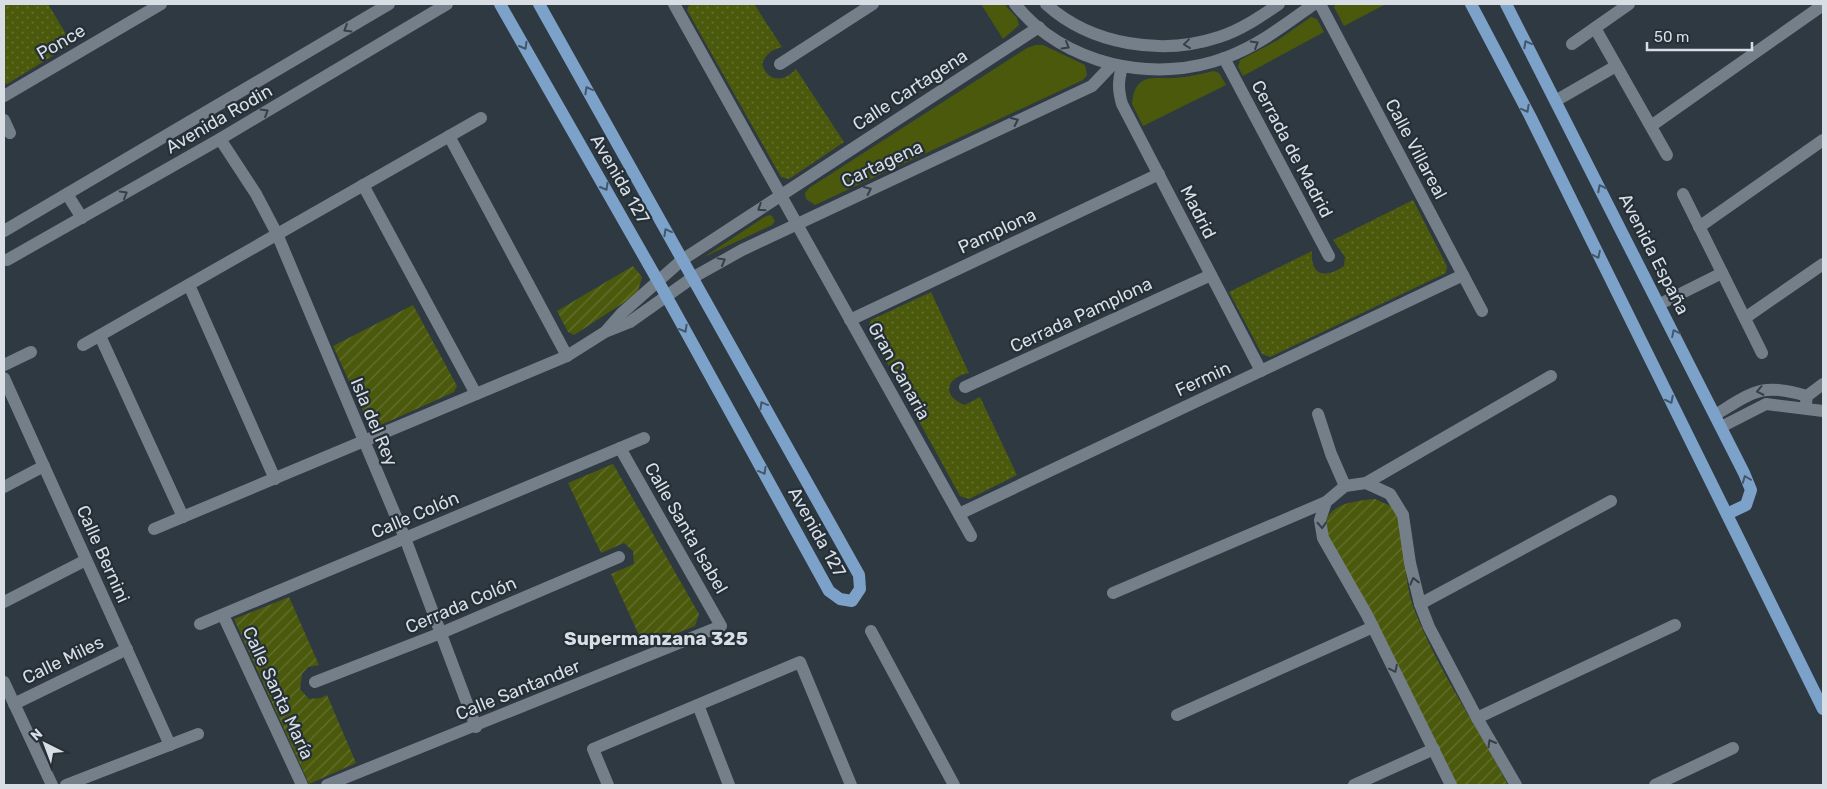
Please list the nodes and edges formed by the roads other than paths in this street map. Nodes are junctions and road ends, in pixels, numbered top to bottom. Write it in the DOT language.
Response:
graph roads {
  1 [pos="161,4"];
  2 [pos="389,4"];
  3 [pos="447,4"];
  4 [pos="500,4"];
  5 [pos="539,4"];
  6 [pos="674,4"];
  7 [pos="873,4"];
  8 [pos="1015,4"];
  9 [pos="1046,4"];
  10 [pos="1279,4"];
  11 [pos="1314,4"];
  12 [pos="1320,4"];
  13 [pos="1471,4"];
  14 [pos="1506,4"];
  15 [pos="1629,4"];
  16 [pos="1823,5"];
  17 [pos="1038,27"];
  18 [pos="1595,28"];
  19 [pos="1572,44"];
  20 [pos="1224,58"];
  21 [pos="780,64"];
  22 [pos="1117,66"];
  23 [pos="1616,66"];
  24 [pos="4,96"];
  25 [pos="1557,100"];
  26 [pos="481,118"];
  27 [pos="4,120"];
  28 [pos="1651,126"];
  29 [pos="10,133"];
  30 [pos="449,136"];
  31 [pos="220,139"];
  32 [pos="1823,140"];
  33 [pos="1667,155"];
  34 [pos="1158,174"];
  35 [pos="363,185"];
  36 [pos="67,194"];
  37 [pos="1682,194"];
  38 [pos="781,195"];
  39 [pos="82,218"];
  40 [pos="797,223"];
  41 [pos="1699,228"];
  42 [pos="4,232"];
  43 [pos="277,234"];
  44 [pos="1329,256"];
  45 [pos="7,260"];
  46 [pos="682,260"];
  47 [pos="1823,264"];
  48 [pos="1722,273"];
  49 [pos="1211,275"];
  50 [pos="1463,275"];
  51 [pos="692,278"];
  52 [pos="658,281"];
  53 [pos="189,285"];
  54 [pos="666,296"];
  55 [pos="1660,304"];
  56 [pos="1482,311"];
  57 [pos="1745,318"];
  58 [pos="850,320"];
  59 [pos="605,332"];
  60 [pos="100,336"];
  61 [pos="84,345"];
  62 [pos="31,352"];
  63 [pos="1762,353"];
  64 [pos="566,356"];
  65 [pos="4,366"];
  66 [pos="1261,371"];
  67 [pos="1551,376"];
  68 [pos="4,378"];
  69 [pos="1823,384"];
  70 [pos="965,387"];
  71 [pos="476,394"];
  72 [pos="1807,396"];
  73 [pos="1805,409"];
  74 [pos="1823,411"];
  75 [pos="1318,414"];
  76 [pos="1715,415"];
  77 [pos="1722,427"];
  78 [pos="644,438"];
  79 [pos="363,442"];
  80 [pos="620,448"];
  81 [pos="44,466"];
  82 [pos="275,479"];
  83 [pos="1366,482"];
  84 [pos="1345,486"];
  85 [pos="4,487"];
  86 [pos="1611,501"];
  87 [pos="1326,502"];
  88 [pos="959,514"];
  89 [pos="1727,514"];
  90 [pos="184,517"];
  91 [pos="154,529"];
  92 [pos="972,536"];
  93 [pos="405,538"];
  94 [pos="619,557"];
  95 [pos="86,560"];
  96 [pos="1113,593"];
  97 [pos="4,602"];
  98 [pos="1420,604"];
  99 [pos="223,615"];
  100 [pos="200,624"];
  101 [pos="1675,625"];
  102 [pos="721,626"];
  103 [pos="1373,627"];
  104 [pos="871,631"];
  105 [pos="441,633"];
  106 [pos="127,649"];
  107 [pos="4,682"];
  108 [pos="315,682"];
  109 [pos="14,704"];
  110 [pos="698,705"];
  111 [pos="1823,709"];
  112 [pos="1177,715"];
  113 [pos="1477,718"];
  114 [pos="476,727"];
  115 [pos="198,734"];
  116 [pos="170,744"];
  117 [pos="1733,748"];
  118 [pos="1434,749"];
  119 [pos="52,785"];
  120 [pos="66,785"];
  121 [pos="302,785"];
  122 [pos="327,785"];
  123 [pos="608,785"];
  124 [pos="729,785"];
  125 [pos="851,785"];
  126 [pos="954,785"];
  127 [pos="1354,785"];
  128 [pos="1452,785"];
  129 [pos="1516,785"];
  130 [pos="1655,785"];
  1 -- 24 [label="street, Ponce"];
  2 -- 36 [label="street, Avenida Rodin, one-way"];
  31 -- 3 [label="street, Avenida Rodin, one-way"];
  4 -- 52 [label="main road, Avenida 127, one-way"];
  46 -- 5 [label="main road, Avenida 127, one-way"];
  6 -- 38 [label="street"];
  7 -- 21 [label="street"];
  8 -- 17 [label="street"];
  10 -- 9 [label="street, one-way"];
  20 -- 11 [label="street, one-way"];
  12 -- 50 [label="street, Calle Villareal"];
  13 -- 89 [label="main road, one-way"];
  25 -- 14 [label="main road, Avenida España, one-way"];
  15 -- 18 [label="street"];
  16 -- 28 [label="street"];
  17 -- 22 [label="street, one-way"];
  17 -- 38 [label="street, Calle Cartagena"];
  18 -- 19 [label="street"];
  18 -- 23 [label="street"];
  20 -- 22 [label="street"];
  20 -- 44 [label="street, Cerrada de Madrid"];
  22 -- 34 [label="street, Madrid"];
  40 -- 22 [label="street, Cartagena, one-way"];
  23 -- 25 [label="street"];
  23 -- 28 [label="street"];
  55 -- 25 [label="main road, Avenida España, one-way"];
  26 -- 30 [label="street"];
  27 -- 29 [label="street"];
  28 -- 33 [label="street"];
  30 -- 35 [label="street"];
  30 -- 64 [label="street"];
  39 -- 31 [label="street, Avenida Rodin, one-way"];
  31 -- 43 [label="street, Isla del Rey"];
  32 -- 41 [label="street"];
  34 -- 49 [label="street, Madrid"];
  34 -- 58 [label="street, Pamplona"];
  35 -- 43 [label="street"];
  35 -- 71 [label="street"];
  36 -- 39 [label="street"];
  36 -- 42 [label="street, Avenida Rodin"];
  37 -- 41 [label="street"];
  38 -- 40 [label="street, Gran Canaria"];
  38 -- 46 [label="street, one-way"];
  39 -- 45 [label="street, Avenida Rodin"];
  51 -- 40 [label="street, Cartagena, one-way"];
  40 -- 58 [label="street, Gran Canaria"];
  41 -- 48 [label="street"];
  43 -- 53 [label="street"];
  43 -- 79 [label="street, Isla del Rey"];
  46 -- 51 [label="main road, Avenida 127"];
  46 -- 52 [label="street"];
  47 -- 57 [label="street"];
  48 -- 55 [label="street"];
  48 -- 57 [label="street"];
  49 -- 66 [label="street, Madrid"];
  49 -- 70 [label="street, Cerrada Pamplona"];
  50 -- 56 [label="street, Calle Villareal"];
  50 -- 66 [label="street, Fermin"];
  51 -- 54 [label="street, Cartagena"];
  54 -- 51 [label="main road, Avenida 127, one-way"];
  52 -- 54 [label="main road, Avenida 127"];
  52 -- 59 [label="street"];
  53 -- 60 [label="street"];
  53 -- 82 [label="street"];
  54 -- 59 [label="street, Cartagena"];
  76 -- 55 [label="main road, Avenida España, one-way"];
  57 -- 63 [label="street"];
  58 -- 88 [label="street, Gran Canaria"];
  59 -- 64 [label="street"];
  60 -- 61 [label="street"];
  60 -- 90 [label="street"];
  62 -- 65 [label="street"];
  64 -- 71 [label="street"];
  66 -- 88 [label="street, Fermin"];
  67 -- 83 [label="street"];
  68 -- 81 [label="street, Calle Bernini"];
  69 -- 72 [label="street"];
  71 -- 79 [label="street"];
  72 -- 73 [label="street"];
  72 -- 76 [label="street, one-way"];
  73 -- 74 [label="street"];
  73 -- 77 [label="street"];
  75 -- 84 [label="street"];
  76 -- 77 [label="main road, Avenida España"];
  89 -- 77 [label="main road, Avenida España, one-way"];
  78 -- 80 [label="street, Calle Colón"];
  79 -- 82 [label="street"];
  79 -- 93 [label="street, Isla del Rey"];
  80 -- 93 [label="street, Calle Colón"];
  80 -- 102 [label="street, Calle Santa Isabel"];
  81 -- 85 [label="street"];
  81 -- 95 [label="street, Calle Bernini"];
  82 -- 90 [label="street"];
  83 -- 84 [label="street"];
  98 -- 83 [label="street, one-way"];
  84 -- 87 [label="street"];
  86 -- 98 [label="street"];
  87 -- 96 [label="street"];
  87 -- 103 [label="street, one-way"];
  88 -- 92 [label="street, Gran Canaria"];
  89 -- 111 [label="main road"];
  90 -- 91 [label="street"];
  93 -- 99 [label="street, Calle Colón"];
  93 -- 105 [label="street, Isla del Rey"];
  94 -- 105 [label="street, Cerrada Colón"];
  95 -- 97 [label="street"];
  95 -- 106 [label="street, Calle Bernini"];
  98 -- 113 [label="street"];
  99 -- 100 [label="street, Calle Colón"];
  99 -- 121 [label="street, Calle Santa María"];
  101 -- 113 [label="street"];
  102 -- 114 [label="street, Calle Santander"];
  103 -- 112 [label="street"];
  103 -- 118 [label="street, one-way"];
  104 -- 126 [label="street"];
  105 -- 108 [label="street, Cerrada Colón"];
  105 -- 114 [label="street, Isla del Rey"];
  106 -- 109 [label="street, Calle Miles"];
  106 -- 116 [label="street, Calle Bernini"];
  107 -- 109 [label="street"];
  109 -- 119 [label="street"];
  110 -- 123 [label="street"];
  110 -- 124 [label="street"];
  110 -- 125 [label="street"];
  129 -- 113 [label="street, one-way"];
  114 -- 122 [label="street, Calle Santander"];
  115 -- 116 [label="street"];
  116 -- 120 [label="street"];
  117 -- 130 [label="street"];
  118 -- 127 [label="street"];
  118 -- 128 [label="street"];
}
